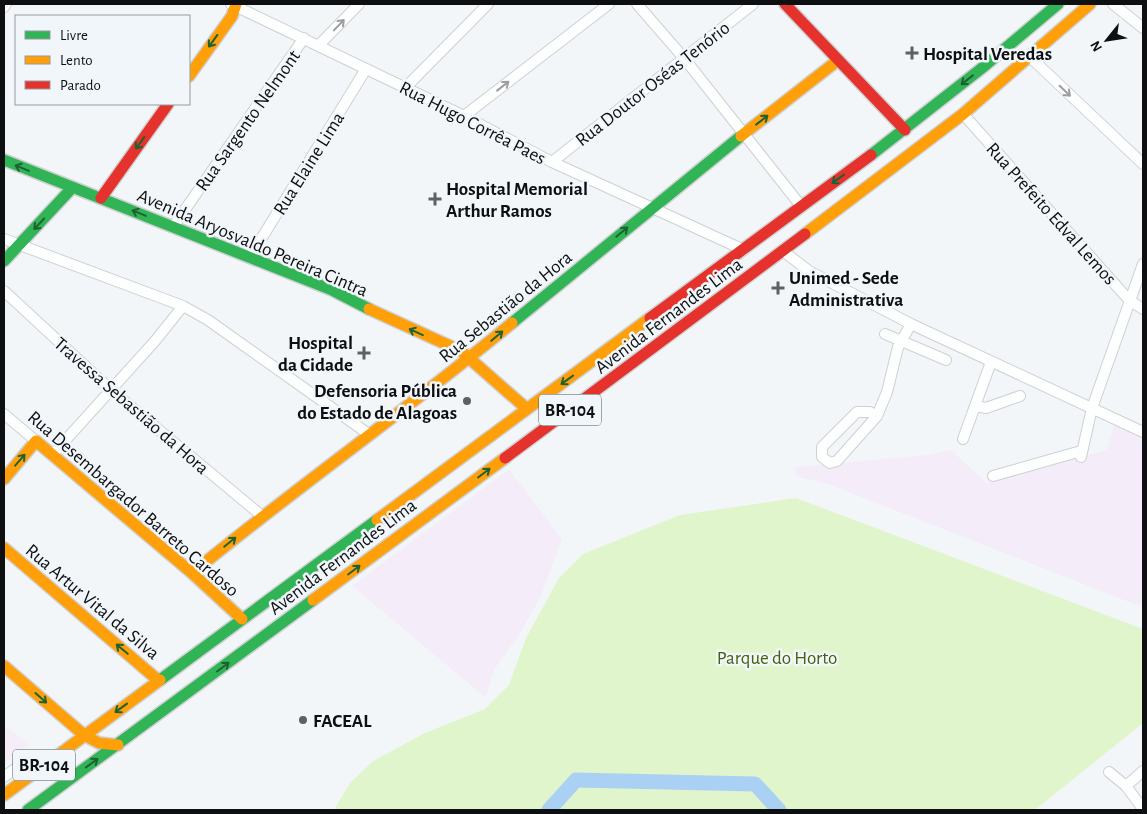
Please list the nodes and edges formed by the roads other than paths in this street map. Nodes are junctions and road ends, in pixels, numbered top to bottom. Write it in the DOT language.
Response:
graph roads {
  1 [pos="6,4"];
  2 [pos="234,4"];
  3 [pos="359,4"];
  4 [pos="488,4"];
  5 [pos="609,4"];
  6 [pos="637,4"];
  7 [pos="753,4"];
  8 [pos="785,4"];
  9 [pos="1058,4"];
  10 [pos="1090,4"];
  11 [pos="1113,4"];
  12 [pos="4,7"];
  13 [pos="1143,28"];
  14 [pos="304,38"];
  15 [pos="319,45"];
  16 [pos="1030,57"];
  17 [pos="683,58"];
  18 [pos="837,61"];
  19 [pos="366,69"];
  20 [pos="190,75"];
  21 [pos="405,88"];
  22 [pos="167,105"];
  23 [pos="963,114"];
  24 [pos="464,116"];
  25 [pos="905,130"];
  26 [pos="743,135"];
  27 [pos="4,160"];
  28 [pos="552,162"];
  29 [pos="1143,164"];
  30 [pos="72,188"];
  31 [pos="101,198"];
  32 [pos="801,206"];
  33 [pos="651,207"];
  34 [pos="173,227"];
  35 [pos="4,239"];
  36 [pos="20,245"];
  37 [pos="744,250"];
  38 [pos="784,251"];
  39 [pos="250,257"];
  40 [pos="4,261"];
  41 [pos="1143,264"];
  42 [pos="4,291"];
  43 [pos="1129,300"];
  44 [pos="183,306"];
  45 [pos="1143,309"];
  46 [pos="911,324"];
  47 [pos="885,334"];
  48 [pos="902,341"];
  49 [pos="470,358"];
  50 [pos="946,360"];
  51 [pos="991,362"];
  52 [pos="110,389"];
  53 [pos="1020,396"];
  54 [pos="975,406"];
  55 [pos="1092,408"];
  56 [pos="527,409"];
  57 [pos="4,414"];
  58 [pos="877,416"];
  59 [pos="1143,432"];
  60 [pos="370,434"];
  61 [pos="963,439"];
  62 [pos="36,441"];
  63 [pos="53,454"];
  64 [pos="992,476"];
  65 [pos="4,479"];
  66 [pos="262,516"];
  67 [pos="4,548"];
  68 [pos="192,573"];
  69 [pos="242,619"];
  70 [pos="4,666"];
  71 [pos="159,681"];
  72 [pos="84,735"];
  73 [pos="118,745"];
  74 [pos="1143,770"];
  75 [pos="1109,772"];
  76 [pos="4,777"];
  77 [pos="26,778"];
  78 [pos="1126,786"];
  79 [pos="4,795"];
  80 [pos="36,798"];
  81 [pos="1143,809"];
  82 [pos="28,810"];
  1 -- 12 [label="street"];
  2 -- 14 [label="street, Rua Hugo Corrêa Paes"];
  2 -- 20 [label="main road, one-way"];
  15 -- 3 [label="street, one-way"];
  4 -- 21 [label="street"];
  24 -- 5 [label="street, one-way"];
  6 -- 17 [label="street"];
  7 -- 17 [label="street, Rua Doutor Oséas Tenório"];
  8 -- 18 [label="main road"];
  9 -- 25 [label="main road, Avenida Fernandes Lima / BR-104, one-way"];
  10 -- 16 [label="main road, Avenida Fernandes Lima / BR-104"];
  11 -- 13 [label="street"];
  14 -- 15 [label="street, Rua Hugo Corrêa Paes"];
  14 -- 34 [label="street, Rua Sargento Nelmont"];
  15 -- 19 [label="street, Rua Hugo Corrêa Paes"];
  16 -- 23 [label="main road, Avenida Fernandes Lima / BR-104"];
  16 -- 29 [label="street, one-way"];
  17 -- 26 [label="street"];
  17 -- 28 [label="street, Rua Doutor Oséas Tenório"];
  18 -- 25 [label="main road"];
  26 -- 18 [label="main road, Rua Sebastião da Hora, one-way"];
  19 -- 21 [label="street, Rua Hugo Corrêa Paes"];
  19 -- 39 [label="street, Rua Elaine Lima"];
  21 -- 24 [label="street, Rua Hugo Corrêa Paes"];
  22 -- 31 [label="main road, one-way"];
  23 -- 38 [label="main road, Avenida Fernandes Lima / BR-104"];
  23 -- 43 [label="street, Rua Prefeito Edval Lemos"];
  24 -- 28 [label="street, Rua Hugo Corrêa Paes"];
  25 -- 32 [label="main road, Avenida Fernandes Lima / BR-104, one-way"];
  26 -- 32 [label="street"];
  26 -- 33 [label="main road, Rua Sebastião da Hora"];
  30 -- 27 [label="main road, Avenida Aryosvaldo Pereira Cintra, one-way"];
  28 -- 33 [label="street, Rua Hugo Corrêa Paes"];
  30 -- 31 [label="main road, Avenida Aryosvaldo Pereira Cintra"];
  30 -- 36 [label="main road, one-way"];
  34 -- 31 [label="main road, Avenida Aryosvaldo Pereira Cintra, one-way"];
  32 -- 37 [label="main road, Avenida Fernandes Lima / BR-104"];
  33 -- 37 [label="street, Rua Hugo Corrêa Paes"];
  49 -- 33 [label="main road, Rua Sebastião da Hora, one-way"];
  34 -- 39 [label="main road, Avenida Aryosvaldo Pereira Cintra"];
  35 -- 36 [label="street"];
  36 -- 40 [label="main road"];
  36 -- 44 [label="street"];
  37 -- 56 [label="main road, Avenida Fernandes Lima / BR-104, one-way"];
  38 -- 46 [label="street"];
  73 -- 38 [label="main road, Avenida Fernandes Lima / BR-104, one-way"];
  49 -- 39 [label="main road, Avenida Aryosvaldo Pereira Cintra, one-way"];
  41 -- 43 [label="street"];
  42 -- 52 [label="street, Travessa Sebastião da Hora"];
  43 -- 45 [label="street, Rua Prefeito Edval Lemos"];
  43 -- 55 [label="street"];
  44 -- 52 [label="street"];
  44 -- 60 [label="street"];
  46 -- 48 [label="street"];
  46 -- 51 [label="street"];
  47 -- 48 [label="street"];
  48 -- 50 [label="street"];
  48 -- 58 [label="street"];
  49 -- 56 [label="main road, Avenida Aryosvaldo Pereira Cintra"];
  49 -- 60 [label="main road, Rua Sebastião da Hora"];
  51 -- 54 [label="street"];
  51 -- 55 [label="street"];
  52 -- 63 [label="street"];
  52 -- 66 [label="street, Travessa Sebastião da Hora"];
  53 -- 54 [label="street"];
  54 -- 61 [label="street"];
  55 -- 59 [label="street"];
  55 -- 64 [label="street"];
  56 -- 69 [label="main road, Avenida Fernandes Lima / BR-104"];
  57 -- 62 [label="street, Rua Desembargador Barreto Cardoso"];
  58 -- 58 [label="street"];
  60 -- 66 [label="main road, Rua Sebastião da Hora"];
  62 -- 63 [label="main road, Rua Desembargador Barreto Cardoso"];
  65 -- 62 [label="main road, one-way"];
  63 -- 68 [label="main road, Rua Desembargador Barreto Cardoso"];
  68 -- 66 [label="main road, Rua Sebastião da Hora, one-way"];
  71 -- 67 [label="main road, Rua Artur Vital da Silva, one-way"];
  68 -- 69 [label="main road, Rua Desembargador Barreto Cardoso"];
  69 -- 71 [label="main road, Avenida Fernandes Lima / BR-104"];
  70 -- 72 [label="main road, one-way"];
  71 -- 72 [label="main road, Avenida Fernandes Lima / BR-104, one-way"];
  72 -- 73 [label="main road"];
  72 -- 77 [label="main road, Avenida Fernandes Lima / BR-104"];
  80 -- 73 [label="main road, Avenida Fernandes Lima / BR-104, one-way"];
  74 -- 78 [label="street"];
  75 -- 78 [label="street"];
  76 -- 77 [label="street"];
  77 -- 79 [label="main road, Avenida Fernandes Lima / BR-104"];
  77 -- 80 [label="main road"];
  78 -- 81 [label="street"];
  80 -- 82 [label="main road, Avenida Fernandes Lima / BR-104"];
}
